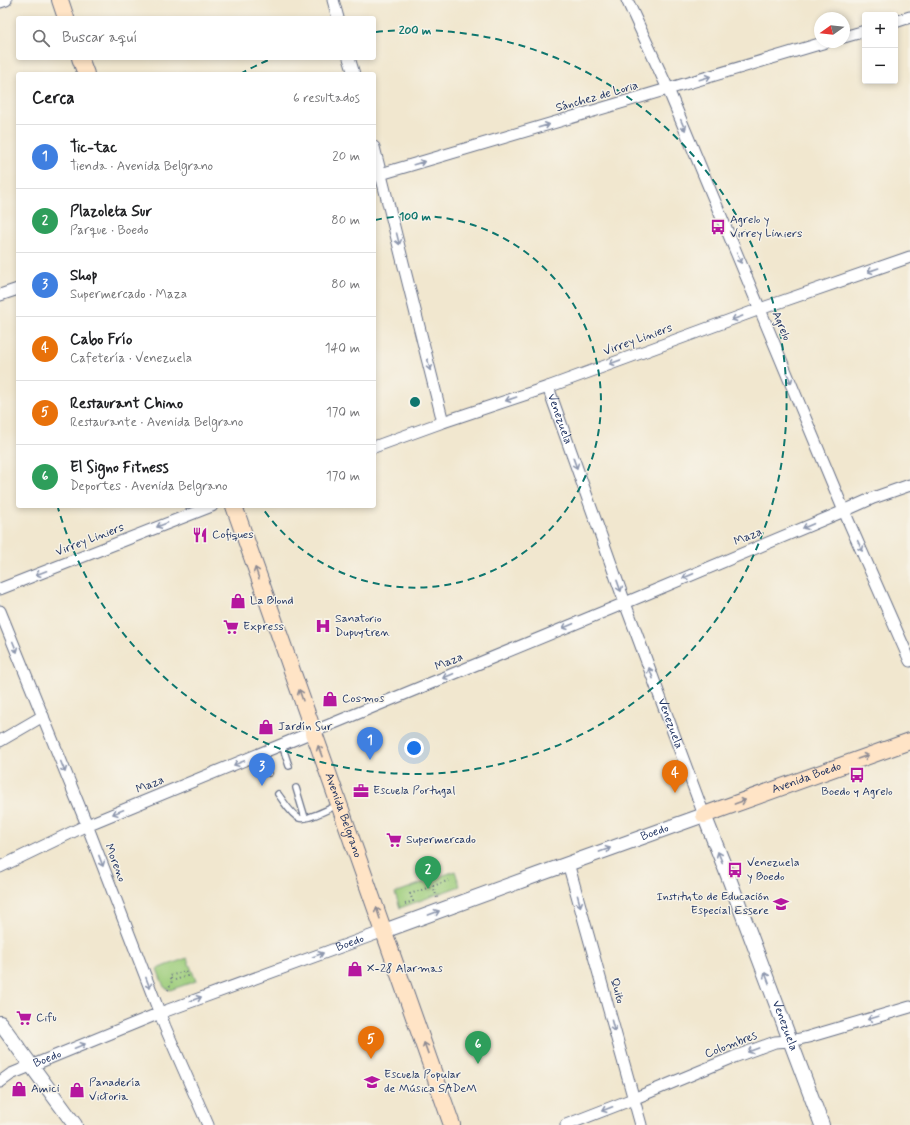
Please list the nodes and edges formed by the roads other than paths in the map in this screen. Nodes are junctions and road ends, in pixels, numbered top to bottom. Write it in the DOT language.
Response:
graph roads {
  1 [pos="6,0"];
  2 [pos="60,0"];
  3 [pos="333,0"];
  4 [pos="627,0"];
  5 [pos="0,2"];
  6 [pos="65,16"];
  7 [pos="337,16"];
  8 [pos="910,17"];
  9 [pos="898,21"];
  10 [pos="862,31"];
  11 [pos="850,35"];
  12 [pos="814,46"];
  13 [pos="81,60"];
  14 [pos="350,60"];
  15 [pos="85,72"];
  16 [pos="353,72"];
  17 [pos="668,89"];
  18 [pos="376,161"];
  19 [pos="378,175"];
  20 [pos="910,257"];
  21 [pos="16,290"];
  22 [pos="0,295"];
  23 [pos="760,309"];
  24 [pos="548,387"];
  25 [pos="443,422"];
  26 [pos="376,446"];
  27 [pos="910,485"];
  28 [pos="207,508"];
  29 [pos="235,508"];
  30 [pos="844,511"];
  31 [pos="0,589"];
  32 [pos="625,603"];
  33 [pos="0,611"];
  34 [pos="910,661"];
  35 [pos="43,716"];
  36 [pos="314,732"];
  37 [pos="0,741"];
  38 [pos="910,741"];
  39 [pos="282,745"];
  40 [pos="260,754"];
  41 [pos="289,766"];
  42 [pos="269,773"];
  43 [pos="296,788"];
  44 [pos="278,794"];
  45 [pos="340,804"];
  46 [pos="704,815"];
  47 [pos="305,818"];
  48 [pos="87,825"];
  49 [pos="568,863"];
  50 [pos="0,867"];
  51 [pos="384,931"];
  52 [pos="910,1007"];
  53 [pos="160,1013"];
  54 [pos="0,1023"];
  55 [pos="791,1041"];
  56 [pos="31,1066"];
  57 [pos="0,1082"];
  58 [pos="634,1099"];
  59 [pos="75,1125"];
  60 [pos="208,1125"];
  61 [pos="452,1125"];
  62 [pos="566,1125"];
  63 [pos="641,1125"];
  64 [pos="822,1125"];
  1 -- 5 [label="street"];
  2 -- 6 [label="main road"];
  3 -- 7 [label="street"];
  4 -- 17 [label="street, Agrelo"];
  8 -- 9 [label="street"];
  10 -- 11 [label="street"];
  17 -- 12 [label="street, Sánchez de Loria, one-way"];
  13 -- 15 [label="main road"];
  14 -- 16 [label="street"];
  19 -- 17 [label="street, Sánchez de Loria, one-way"];
  17 -- 23 [label="street, Agrelo, one-way"];
  18 -- 19 [label="street"];
  19 -- 25 [label="street, one-way"];
  20 -- 23 [label="street, Virrey Liniers, one-way"];
  21 -- 22 [label="street"];
  23 -- 24 [label="street, Virrey Liniers, one-way"];
  23 -- 30 [label="street, Agrelo, one-way"];
  24 -- 25 [label="street, Virrey Liniers, one-way"];
  24 -- 32 [label="street, Venezuela, one-way"];
  25 -- 26 [label="street, Virrey Liniers"];
  27 -- 30 [label="street, Maza"];
  28 -- 31 [label="street, Virrey Liniers, one-way"];
  36 -- 29 [label="main road, Avenida Belgrano, one-way"];
  30 -- 32 [label="street, Maza, one-way"];
  30 -- 34 [label="street, Agrelo, one-way"];
  32 -- 36 [label="street, Maza, one-way"];
  46 -- 32 [label="street, Venezuela, one-way"];
  33 -- 35 [label="street, Moreno, one-way"];
  35 -- 37 [label="street"];
  35 -- 48 [label="street, Moreno, one-way"];
  36 -- 39 [label="street, Maza"];
  45 -- 36 [label="main road, Avenida Belgrano, one-way"];
  46 -- 38 [label="main road, Avenida Boedo, one-way"];
  39 -- 40 [label="street, Maza"];
  39 -- 41 [label="lane"];
  40 -- 42 [label="lane"];
  40 -- 48 [label="street, Maza, one-way"];
  43 -- 47 [label="lane"];
  44 -- 47 [label="lane"];
  45 -- 47 [label="lane"];
  51 -- 45 [label="main road, Avenida Belgrano, one-way"];
  49 -- 46 [label="street, Boedo, one-way"];
  55 -- 46 [label="street, Venezuela, one-way"];
  48 -- 50 [label="street, Maza"];
  48 -- 53 [label="street, Moreno, one-way"];
  51 -- 49 [label="street, Boedo, one-way"];
  49 -- 58 [label="street, Quito, one-way"];
  53 -- 51 [label="street, Boedo, one-way"];
  61 -- 51 [label="main road, Avenida Belgrano, one-way"];
  52 -- 55 [label="street, Colombres, one-way"];
  56 -- 53 [label="street, Boedo, one-way"];
  53 -- 60 [label="street, Moreno"];
  54 -- 56 [label="street"];
  55 -- 58 [label="street, Colombres, one-way"];
  55 -- 64 [label="street, Venezuela"];
  56 -- 57 [label="street, Boedo"];
  56 -- 59 [label="street"];
  58 -- 62 [label="street, Colombres, one-way"];
  58 -- 63 [label="street, Quito"];
}
